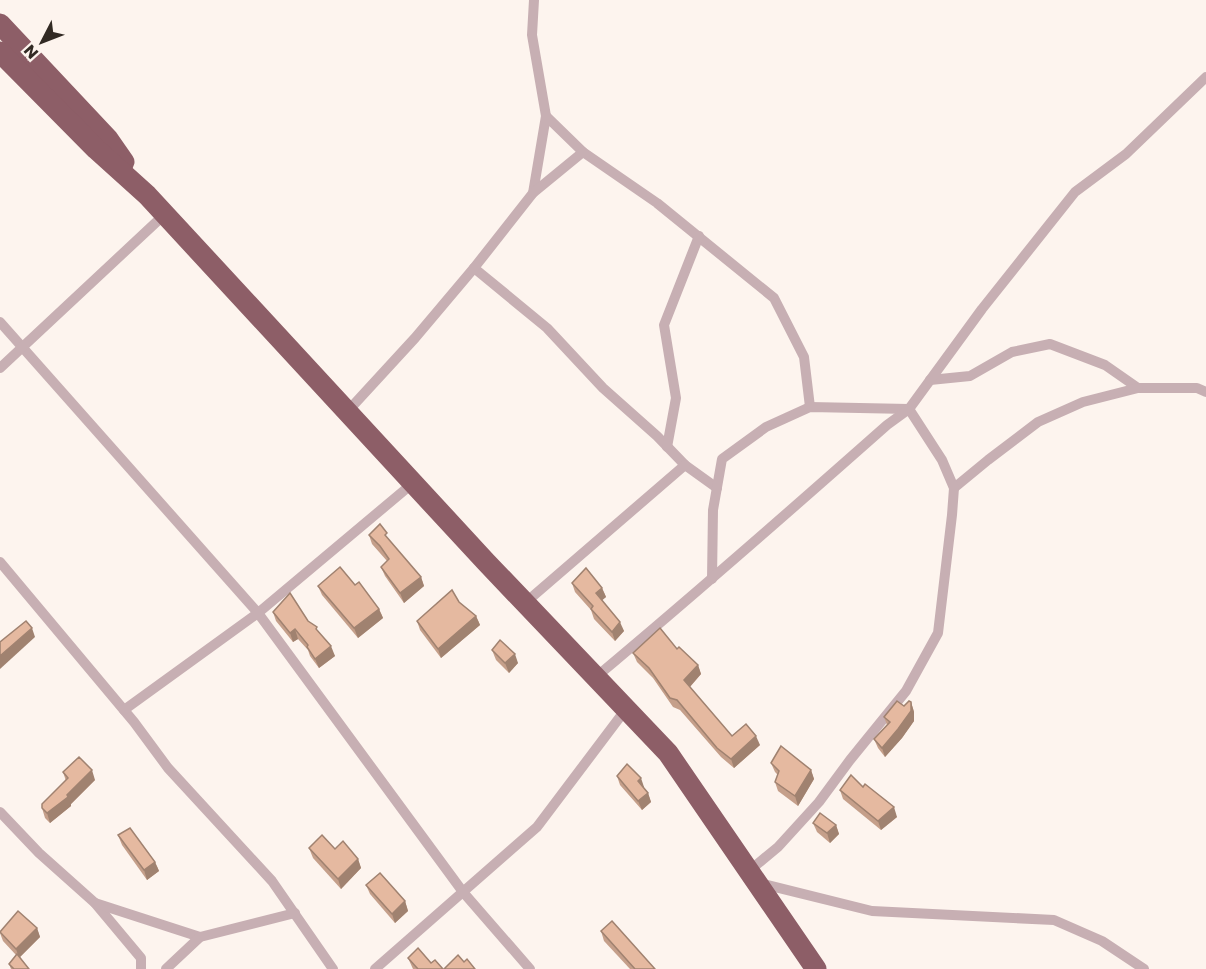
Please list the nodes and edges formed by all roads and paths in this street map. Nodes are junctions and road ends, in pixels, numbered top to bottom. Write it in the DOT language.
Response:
graph roads {
  1 [pos="534,0"];
  2 [pos="0,24"];
  3 [pos="0,52"];
  4 [pos="1206,77"];
  5 [pos="546,116"];
  6 [pos="583,152"];
  7 [pos="533,193"];
  8 [pos="147,195"];
  9 [pos="165,214"];
  10 [pos="699,236"];
  11 [pos="474,268"];
  12 [pos="0,322"];
  13 [pos="22,347"];
  14 [pos="0,368"];
  15 [pos="930,380"];
  16 [pos="1138,388"];
  17 [pos="1206,392"];
  18 [pos="810,406"];
  19 [pos="909,409"];
  20 [pos="347,412"];
  21 [pos="667,447"];
  22 [pos="685,465"];
  23 [pos="413,483"];
  24 [pos="717,488"];
  25 [pos="954,488"];
  26 [pos="0,562"];
  27 [pos="711,579"];
  28 [pos="525,603"];
  29 [pos="258,614"];
  30 [pos="596,677"];
  31 [pos="626,709"];
  32 [pos="124,710"];
  33 [pos="0,812"];
  34 [pos="753,877"];
  35 [pos="463,892"];
  36 [pos="95,903"];
  37 [pos="295,913"];
  38 [pos="200,937"];
  39 [pos="141,969"];
  40 [pos="166,969"];
  41 [pos="333,969"];
  42 [pos="375,969"];
  43 [pos="530,969"];
  44 [pos="816,969"];
  45 [pos="1144,969"];
  1 -- 5 [label="street"];
  2 -- 8 [label="highway"];
  3 -- 8 [label="highway"];
  4 -- 15 [label="street"];
  5 -- 6 [label="street"];
  5 -- 7 [label="street"];
  6 -- 7 [label="street"];
  6 -- 10 [label="street"];
  7 -- 11 [label="street"];
  8 -- 9 [label="highway"];
  9 -- 13 [label="street"];
  9 -- 20 [label="highway"];
  10 -- 18 [label="street"];
  10 -- 21 [label="street"];
  11 -- 20 [label="street"];
  11 -- 21 [label="street"];
  12 -- 13 [label="street"];
  13 -- 14 [label="street"];
  13 -- 29 [label="street"];
  15 -- 16 [label="street"];
  15 -- 19 [label="street"];
  16 -- 17 [label="street"];
  16 -- 25 [label="street"];
  18 -- 19 [label="street"];
  18 -- 24 [label="street"];
  19 -- 25 [label="street"];
  19 -- 27 [label="street"];
  20 -- 23 [label="highway"];
  21 -- 22 [label="street"];
  22 -- 24 [label="street"];
  22 -- 28 [label="street"];
  23 -- 28 [label="highway"];
  23 -- 29 [label="street"];
  24 -- 27 [label="street"];
  25 -- 34 [label="street"];
  26 -- 32 [label="street"];
  27 -- 30 [label="street"];
  28 -- 30 [label="highway"];
  29 -- 32 [label="street"];
  29 -- 35 [label="street"];
  30 -- 31 [label="highway"];
  31 -- 34 [label="highway"];
  31 -- 35 [label="street"];
  32 -- 37 [label="street"];
  33 -- 36 [label="street"];
  34 -- 44 [label="highway"];
  34 -- 45 [label="street"];
  35 -- 42 [label="street"];
  35 -- 43 [label="street"];
  36 -- 38 [label="street"];
  36 -- 39 [label="street"];
  37 -- 38 [label="street"];
  37 -- 41 [label="street"];
  38 -- 40 [label="street"];
}
